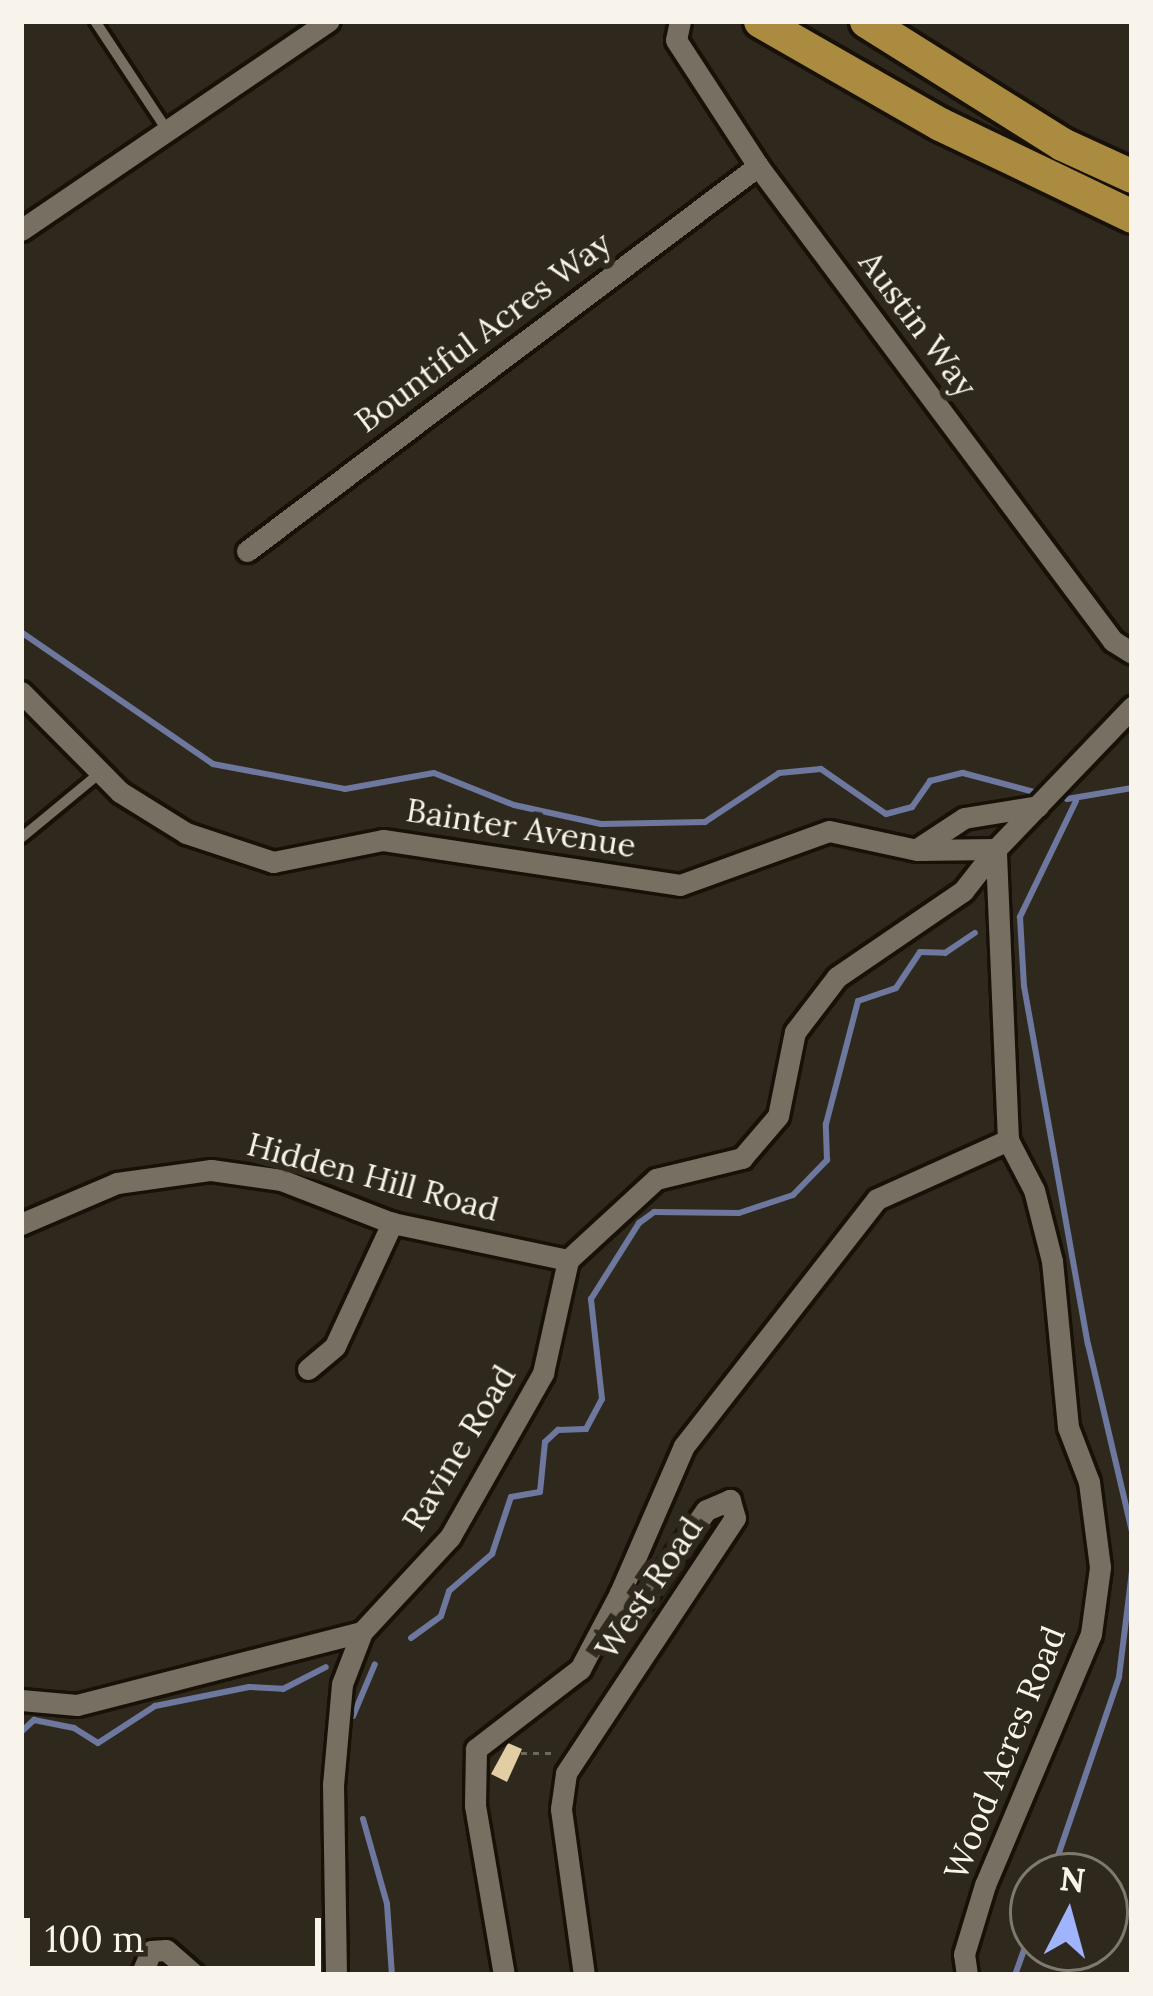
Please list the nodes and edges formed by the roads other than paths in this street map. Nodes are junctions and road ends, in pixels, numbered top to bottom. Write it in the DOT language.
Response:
graph roads {
  1 [pos="95,21"];
  2 [pos="329,21"];
  3 [pos="680,21"];
  4 [pos="760,21"];
  5 [pos="866,21"];
  6 [pos="167,130"];
  7 [pos="758,166"];
  8 [pos="1132,176"];
  9 [pos="1132,217"];
  10 [pos="21,230"];
  11 [pos="247,551"];
  12 [pos="1132,653"];
  13 [pos="21,692"];
  14 [pos="1132,706"];
  15 [pos="101,772"];
  16 [pos="1038,806"];
  17 [pos="21,838"];
  18 [pos="996,849"];
  19 [pos="917,850"];
  20 [pos="1008,1140"];
  21 [pos="23,1223"];
  22 [pos="392,1223"];
  23 [pos="568,1260"];
  24 [pos="308,1369"];
  25 [pos="620,1593"];
  26 [pos="362,1632"];
  27 [pos="21,1700"];
  28 [pos="141,1975"];
  29 [pos="195,1975"];
  30 [pos="336,1975"];
  31 [pos="504,1975"];
  32 [pos="584,1975"];
  33 [pos="967,1975"];
  1 -- 6 [label="lane"];
  2 -- 6 [label="street"];
  3 -- 7 [label="street, Austin Way"];
  4 -- 9 [label="main road"];
  5 -- 8 [label="main road"];
  6 -- 10 [label="street"];
  7 -- 11 [label="street, Bountiful Acres Way"];
  7 -- 12 [label="street, Austin Way"];
  13 -- 15 [label="street, Bainter Avenue"];
  14 -- 16 [label="street"];
  15 -- 17 [label="lane"];
  15 -- 19 [label="street, Bainter Avenue"];
  16 -- 18 [label="street"];
  16 -- 19 [label="street"];
  18 -- 19 [label="street, Bainter Avenue"];
  18 -- 20 [label="street, Wood Acres Road"];
  18 -- 23 [label="street"];
  20 -- 25 [label="street, West Road"];
  20 -- 33 [label="street, Wood Acres Road"];
  21 -- 22 [label="street, Hidden Hill Road"];
  22 -- 23 [label="street, Hidden Hill Road"];
  22 -- 24 [label="street"];
  23 -- 26 [label="street, Ravine Road"];
  25 -- 31 [label="street"];
  25 -- 32 [label="street, West Road"];
  26 -- 27 [label="street"];
  26 -- 30 [label="street"];
  28 -- 29 [label="street"];
}
